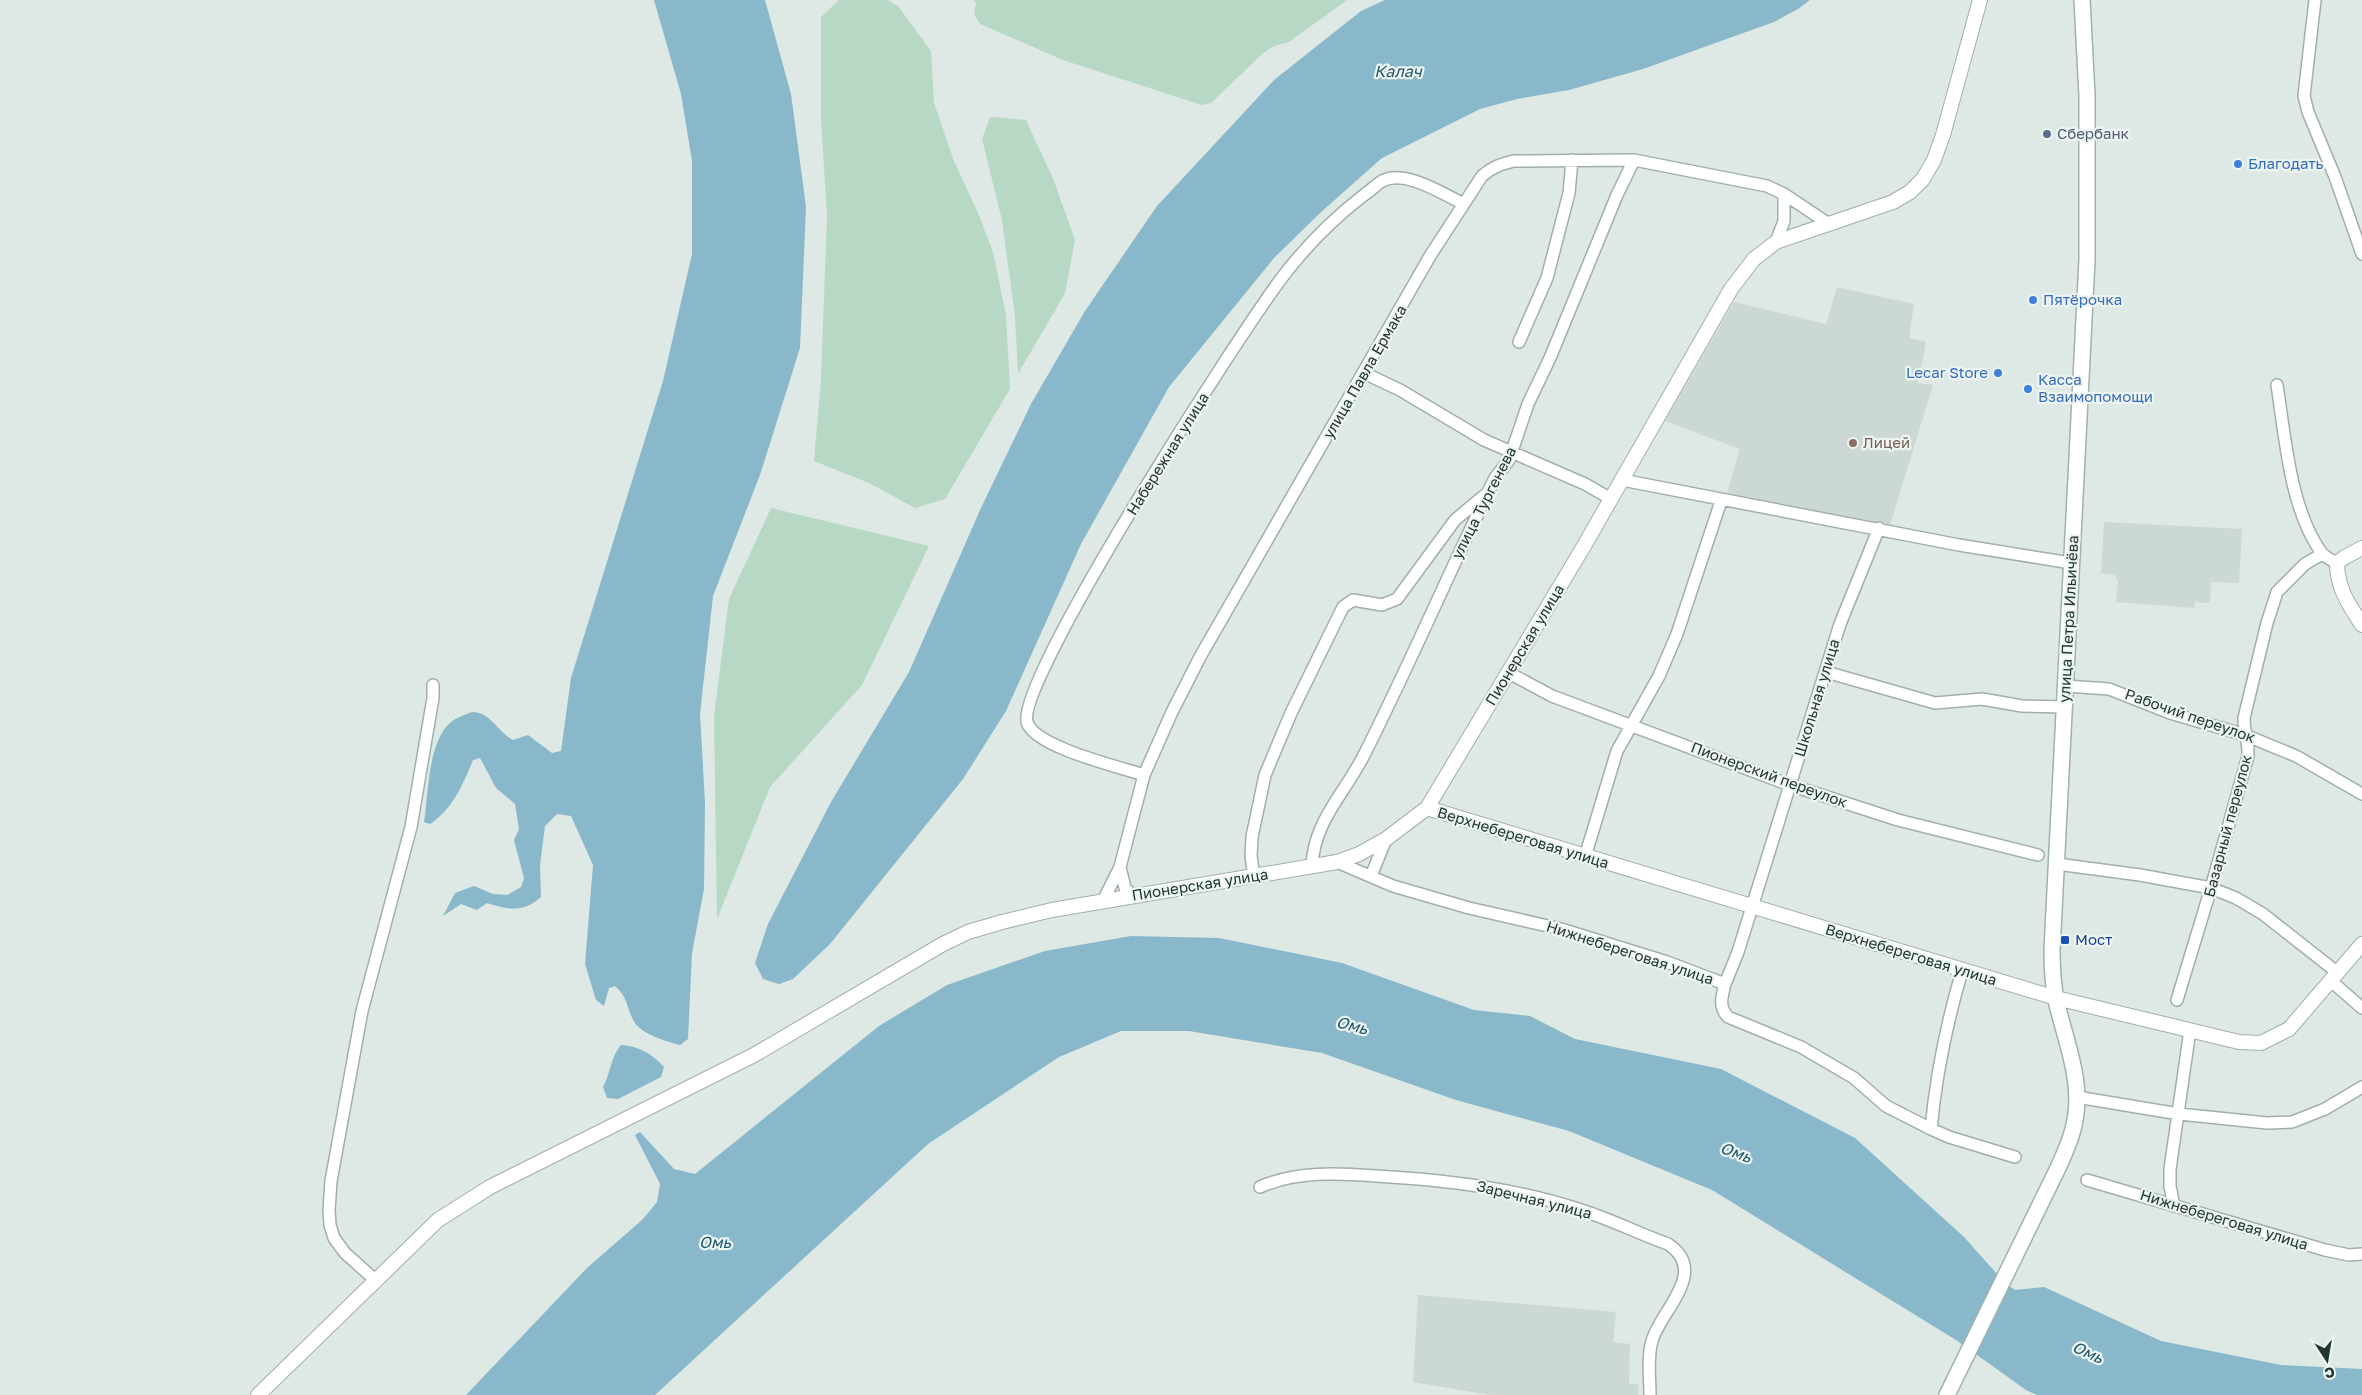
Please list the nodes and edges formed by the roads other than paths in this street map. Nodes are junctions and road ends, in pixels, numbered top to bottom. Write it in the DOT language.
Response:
graph roads {
  1 [pos="1980,0"];
  2 [pos="2082,0"];
  3 [pos="2315,0"];
  4 [pos="1572,160"];
  5 [pos="1634,160"];
  6 [pos="1784,194"];
  7 [pos="1464,204"];
  8 [pos="1830,224"];
  9 [pos="1776,242"];
  10 [pos="2362,254"];
  11 [pos="1519,342"];
  12 [pos="1364,373"];
  13 [pos="2277,385"];
  14 [pos="1512,450"];
  15 [pos="1622,480"];
  16 [pos="1487,494"];
  17 [pos="1611,499"];
  18 [pos="1721,500"];
  19 [pos="1879,528"];
  20 [pos="2362,548"];
  21 [pos="2322,554"];
  22 [pos="2071,563"];
  23 [pos="2337,563"];
  24 [pos="2362,625"];
  25 [pos="1826,672"];
  26 [pos="1509,673"];
  27 [pos="433,685"];
  28 [pos="2066,686"];
  29 [pos="2065,707"];
  30 [pos="1632,725"];
  31 [pos="2245,734"];
  32 [pos="1144,775"];
  33 [pos="1790,785"];
  34 [pos="2362,794"];
  35 [pos="1427,808"];
  36 [pos="1386,839"];
  37 [pos="2038,855"];
  38 [pos="1585,856"];
  39 [pos="1337,862"];
  40 [pos="2058,864"];
  41 [pos="1120,867"];
  42 [pos="1312,867"];
  43 [pos="1371,876"];
  44 [pos="1254,877"];
  45 [pos="2211,888"];
  46 [pos="1133,896"];
  47 [pos="1103,901"];
  48 [pos="1751,907"];
  49 [pos="2362,944"];
  50 [pos="1962,971"];
  51 [pos="2335,977"];
  52 [pos="1725,984"];
  53 [pos="2056,998"];
  54 [pos="2177,1000"];
  55 [pos="2362,1008"];
  56 [pos="2190,1030"];
  57 [pos="2362,1087"];
  58 [pos="2077,1097"];
  59 [pos="2179,1114"];
  60 [pos="1931,1129"];
  61 [pos="2015,1158"];
  62 [pos="2086,1180"];
  63 [pos="1260,1187"];
  64 [pos="2174,1206"];
  65 [pos="2362,1254"];
  66 [pos="374,1279"];
  67 [pos="1949,1391"];
  68 [pos="258,1395"];
  69 [pos="1650,1395"];
  1 -- 8 [label="street, Пионерская улица"];
  2 -- 22 [label="main road, улица Петра Ильичёва"];
  3 -- 10 [label="street"];
  4 -- 5 [label="street, улица Павла Ермака"];
  4 -- 7 [label="street, улица Павла Ермака"];
  4 -- 11 [label="street"];
  5 -- 6 [label="street, улица Павла Ермака"];
  5 -- 14 [label="street, улица Тургенева"];
  6 -- 8 [label="street, улица Павла Ермака"];
  6 -- 9 [label="street"];
  7 -- 12 [label="street, улица Павла Ермака"];
  7 -- 32 [label="street, Набережная улица"];
  8 -- 9 [label="street, Пионерская улица"];
  9 -- 15 [label="street, Пионерская улица"];
  12 -- 14 [label="street"];
  12 -- 32 [label="street, улица Павла Ермака"];
  13 -- 21 [label="street"];
  14 -- 16 [label="street, улица Тургенева"];
  14 -- 17 [label="street"];
  15 -- 17 [label="street, Пионерская улица"];
  15 -- 18 [label="street"];
  16 -- 42 [label="street, улица Тургенева"];
  16 -- 44 [label="street"];
  17 -- 26 [label="street, Пионерская улица"];
  18 -- 19 [label="street"];
  18 -- 30 [label="street"];
  19 -- 22 [label="street"];
  19 -- 25 [label="street, Школьная улица"];
  20 -- 23 [label="street"];
  21 -- 23 [label="street"];
  21 -- 31 [label="street, Базарный переулок"];
  22 -- 28 [label="main road, улица Петра Ильичёва"];
  23 -- 24 [label="street"];
  25 -- 29 [label="street"];
  25 -- 33 [label="street, Школьная улица"];
  26 -- 30 [label="street, Пионерский переулок"];
  26 -- 35 [label="street, Пионерская улица"];
  27 -- 66 [label="street"];
  28 -- 29 [label="main road, улица Петра Ильичёва"];
  28 -- 31 [label="street, Рабочий переулок"];
  29 -- 40 [label="main road, улица Петра Ильичёва"];
  30 -- 33 [label="street, Пионерский переулок"];
  30 -- 38 [label="street"];
  31 -- 34 [label="street, Рабочий переулок"];
  31 -- 45 [label="street, Базарный переулок"];
  32 -- 41 [label="street, улица Павла Ермака"];
  33 -- 37 [label="street, Пионерский переулок"];
  33 -- 48 [label="street, Школьная улица"];
  35 -- 36 [label="street, Пионерская улица"];
  35 -- 38 [label="street, Верхнебереговая улица"];
  36 -- 39 [label="street, Пионерская улица"];
  36 -- 43 [label="street"];
  38 -- 48 [label="street, Верхнебереговая улица"];
  39 -- 42 [label="street, Пионерская улица"];
  39 -- 43 [label="street, Нижнебереговая улица"];
  40 -- 45 [label="street"];
  40 -- 53 [label="main road, улица Петра Ильичёва"];
  41 -- 46 [label="street"];
  41 -- 47 [label="street, улица Павла Ермака"];
  42 -- 44 [label="street, Пионерская улица"];
  43 -- 52 [label="street, Нижнебереговая улица"];
  44 -- 46 [label="street, Пионерская улица"];
  45 -- 51 [label="street"];
  45 -- 54 [label="street, Базарный переулок"];
  46 -- 47 [label="street, Пионерская улица"];
  47 -- 66 [label="street, Пионерская улица"];
  48 -- 50 [label="street, Верхнебереговая улица"];
  48 -- 52 [label="street, Школьная улица"];
  49 -- 51 [label="street, Верхнебереговая улица"];
  50 -- 53 [label="street, Верхнебереговая улица"];
  50 -- 60 [label="street"];
  51 -- 55 [label="street"];
  51 -- 56 [label="street, Верхнебереговая улица"];
  52 -- 60 [label="street, Нижнебереговая улица"];
  53 -- 56 [label="street, Верхнебереговая улица"];
  53 -- 58 [label="main road, улица Петра Ильичёва"];
  56 -- 59 [label="street"];
  57 -- 59 [label="street"];
  58 -- 59 [label="street"];
  58 -- 67 [label="main road, улица Петра Ильичёва"];
  59 -- 64 [label="street"];
  60 -- 61 [label="street, Нижнебереговая улица"];
  62 -- 64 [label="street, Нижнебереговая улица"];
  63 -- 69 [label="street, Заречная улица"];
  64 -- 65 [label="street, Нижнебереговая улица"];
  66 -- 68 [label="street, Пионерская улица"];
}
